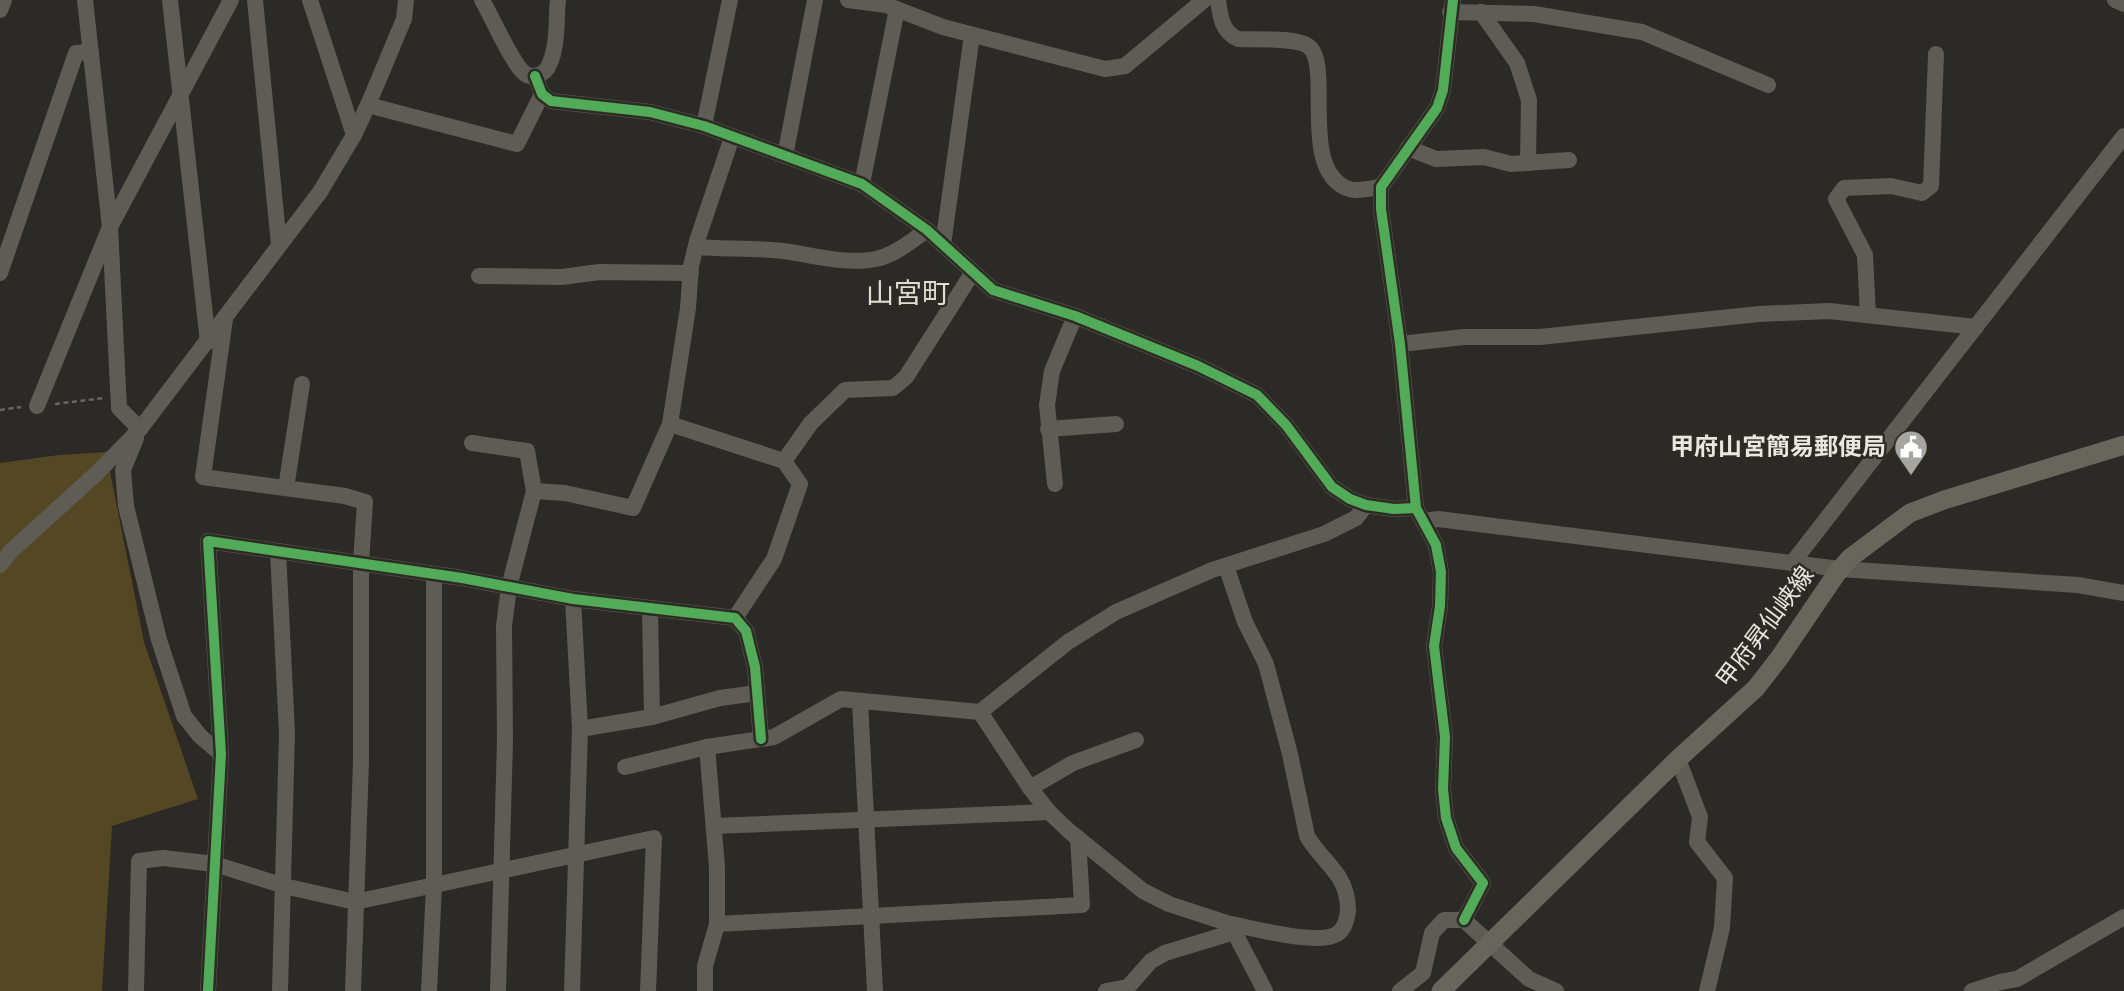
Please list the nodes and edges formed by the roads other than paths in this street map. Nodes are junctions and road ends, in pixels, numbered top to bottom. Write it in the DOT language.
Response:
graph roads {
  1 [pos="85,0"];
  2 [pos="170,0"];
  3 [pos="231,0"];
  4 [pos="255,0"];
  5 [pos="310,0"];
  6 [pos="406,0"];
  7 [pos="482,0"];
  8 [pos="558,0"];
  9 [pos="730,0"];
  10 [pos="815,0"];
  11 [pos="848,0"];
  12 [pos="1204,0"];
  13 [pos="1218,0"];
  14 [pos="2115,0"];
  15 [pos="2124,4"];
  16 [pos="1451,6"];
  17 [pos="897,9"];
  18 [pos="1482,12"];
  19 [pos="972,34"];
  20 [pos="91,52"];
  21 [pos="1936,54"];
  22 [pos="535,76"];
  23 [pos="1768,85"];
  24 [pos="182,93"];
  25 [pos="542,94"];
  26 [pos="368,105"];
  27 [pos="704,126"];
  28 [pos="354,135"];
  29 [pos="2124,136"];
  30 [pos="732,137"];
  31 [pos="1408,148"];
  32 [pos="785,156"];
  33 [pos="1569,160"];
  34 [pos="1528,163"];
  35 [pos="862,184"];
  36 [pos="1381,187"];
  37 [pos="110,227"];
  38 [pos="927,230"];
  39 [pos="279,245"];
  40 [pos="943,245"];
  41 [pos="696,247"];
  42 [pos="0,272"];
  43 [pos="973,272"];
  44 [pos="691,273"];
  45 [pos="479,276"];
  46 [pos="1075,316"];
  47 [pos="1868,316"];
  48 [pos="225,319"];
  49 [pos="1976,327"];
  50 [pos="208,342"];
  51 [pos="1400,344"];
  52 [pos="302,384"];
  53 [pos="35,406"];
  54 [pos="670,424"];
  55 [pos="1116,424"];
  56 [pos="140,429"];
  57 [pos="1048,429"];
  58 [pos="472,443"];
  59 [pos="2124,445"];
  60 [pos="784,461"];
  61 [pos="1055,484"];
  62 [pos="286,488"];
  63 [pos="534,491"];
  64 [pos="1366,505"];
  65 [pos="1420,515"];
  66 [pos="278,551"];
  67 [pos="1793,562"];
  68 [pos="361,563"];
  69 [pos="0,565"];
  70 [pos="1226,566"];
  71 [pos="1840,569"];
  72 [pos="434,575"];
  73 [pos="509,587"];
  74 [pos="2124,593"];
  75 [pos="573,599"];
  76 [pos="650,608"];
  77 [pos="735,618"];
  78 [pos="757,693"];
  79 [pos="860,701"];
  80 [pos="980,712"];
  81 [pos="652,717"];
  82 [pos="580,729"];
  83 [pos="761,739"];
  84 [pos="1136,740"];
  85 [pos="707,747"];
  86 [pos="221,754"];
  87 [pos="1678,759"];
  88 [pos="625,767"];
  89 [pos="1030,788"];
  90 [pos="1049,812"];
  91 [pos="865,819"];
  92 [pos="714,826"];
  93 [pos="1078,838"];
  94 [pos="576,855"];
  95 [pos="215,864"];
  96 [pos="501,871"];
  97 [pos="434,885"];
  98 [pos="284,886"];
  99 [pos="355,902"];
  100 [pos="871,916"];
  101 [pos="2124,916"];
  102 [pos="1464,920"];
  103 [pos="717,924"];
  104 [pos="1232,928"];
  105 [pos="1490,943"];
  106 [pos="1526,985"];
  107 [pos="2020,985"];
  108 [pos="136,991"];
  109 [pos="208,991"];
  110 [pos="280,991"];
  111 [pos="353,991"];
  112 [pos="429,991"];
  113 [pos="498,991"];
  114 [pos="572,991"];
  115 [pos="648,991"];
  116 [pos="705,991"];
  117 [pos="875,991"];
  118 [pos="1105,991"];
  119 [pos="1265,991"];
  120 [pos="1400,991"];
  121 [pos="1441,991"];
  122 [pos="1556,991"];
  123 [pos="1707,991"];
  124 [pos="1972,991"];
  1 -- 20 [label="street"];
  2 -- 24 [label="street"];
  3 -- 24 [label="street"];
  4 -- 39 [label="street"];
  5 -- 28 [label="street"];
  6 -- 26 [label="street"];
  7 -- 22 [label="street"];
  8 -- 22 [label="street"];
  9 -- 27 [label="street"];
  10 -- 32 [label="street"];
  11 -- 17 [label="street"];
  12 -- 19 [label="street"];
  13 -- 36 [label="street"];
  14 -- 15 [label="street"];
  16 -- 18 [label="street"];
  16 -- 31 [label="street"];
  17 -- 19 [label="street"];
  17 -- 35 [label="street"];
  18 -- 23 [label="street"];
  18 -- 34 [label="street"];
  19 -- 40 [label="street"];
  20 -- 37 [label="street"];
  20 -- 42 [label="street"];
  21 -- 47 [label="street"];
  22 -- 25 [label="street"];
  24 -- 37 [label="street"];
  24 -- 50 [label="street"];
  25 -- 26 [label="street"];
  25 -- 27 [label="street"];
  26 -- 28 [label="street"];
  27 -- 30 [label="street"];
  28 -- 39 [label="street"];
  29 -- 49 [label="street"];
  30 -- 32 [label="street"];
  30 -- 41 [label="street"];
  31 -- 34 [label="street"];
  31 -- 36 [label="street"];
  32 -- 35 [label="street"];
  33 -- 34 [label="street"];
  35 -- 38 [label="street"];
  36 -- 51 [label="street"];
  37 -- 53 [label="street"];
  37 -- 56 [label="street"];
  38 -- 40 [label="street"];
  38 -- 41 [label="street"];
  39 -- 48 [label="street"];
  40 -- 43 [label="street"];
  41 -- 44 [label="street"];
  43 -- 46 [label="street"];
  43 -- 60 [label="street"];
  44 -- 45 [label="street"];
  44 -- 54 [label="street"];
  46 -- 57 [label="street"];
  46 -- 64 [label="street"];
  47 -- 49 [label="street"];
  47 -- 51 [label="street"];
  48 -- 50 [label="street"];
  48 -- 62 [label="street"];
  49 -- 67 [label="street"];
  50 -- 56 [label="street"];
  51 -- 65 [label="street"];
  52 -- 62 [label="street"];
  54 -- 60 [label="street"];
  54 -- 63 [label="street"];
  55 -- 57 [label="street"];
  56 -- 69 [label="street"];
  56 -- 86 [label="street"];
  57 -- 61 [label="street"];
  58 -- 63 [label="street"];
  59 -- 71 [label="main road, 甲府昇仙峡線"];
  60 -- 77 [label="street"];
  62 -- 68 [label="street"];
  63 -- 73 [label="street"];
  64 -- 65 [label="street"];
  64 -- 70 [label="street"];
  65 -- 67 [label="street"];
  65 -- 102 [label="street"];
  66 -- 68 [label="street"];
  66 -- 86 [label="street"];
  66 -- 98 [label="street"];
  67 -- 71 [label="street"];
  68 -- 72 [label="street"];
  68 -- 99 [label="street"];
  70 -- 80 [label="street"];
  70 -- 104 [label="street"];
  71 -- 74 [label="street"];
  71 -- 87 [label="main road, 甲府昇仙峡線"];
  72 -- 73 [label="street"];
  72 -- 97 [label="street"];
  73 -- 75 [label="street"];
  73 -- 96 [label="street"];
  75 -- 76 [label="street"];
  75 -- 82 [label="street"];
  76 -- 77 [label="street"];
  76 -- 81 [label="street"];
  77 -- 78 [label="street"];
  78 -- 81 [label="street"];
  78 -- 83 [label="street"];
  79 -- 80 [label="street"];
  79 -- 83 [label="street"];
  79 -- 91 [label="street"];
  80 -- 89 [label="street"];
  81 -- 82 [label="street"];
  82 -- 94 [label="street"];
  83 -- 85 [label="street"];
  84 -- 89 [label="street"];
  85 -- 88 [label="street"];
  85 -- 92 [label="street"];
  86 -- 95 [label="street"];
  87 -- 105 [label="main road, 甲府昇仙峡線"];
  87 -- 123 [label="street"];
  89 -- 90 [label="street"];
  90 -- 91 [label="street"];
  90 -- 93 [label="street"];
  91 -- 92 [label="street"];
  91 -- 100 [label="street"];
  92 -- 103 [label="street"];
  93 -- 100 [label="street"];
  93 -- 104 [label="street"];
  94 -- 96 [label="street"];
  94 -- 114 [label="street"];
  94 -- 115 [label="street"];
  95 -- 98 [label="street"];
  95 -- 108 [label="street"];
  95 -- 109 [label="street"];
  96 -- 97 [label="street"];
  96 -- 113 [label="street"];
  97 -- 99 [label="street"];
  97 -- 112 [label="street"];
  98 -- 99 [label="street"];
  98 -- 110 [label="street"];
  99 -- 111 [label="street"];
  100 -- 103 [label="street"];
  100 -- 117 [label="street"];
  101 -- 107 [label="street"];
  102 -- 105 [label="street"];
  102 -- 120 [label="street"];
  103 -- 116 [label="street"];
  104 -- 118 [label="street"];
  104 -- 119 [label="street"];
  105 -- 106 [label="street"];
  105 -- 121 [label="main road, 甲府昇仙峡線"];
  106 -- 122 [label="street"];
  107 -- 124 [label="street"];
}
